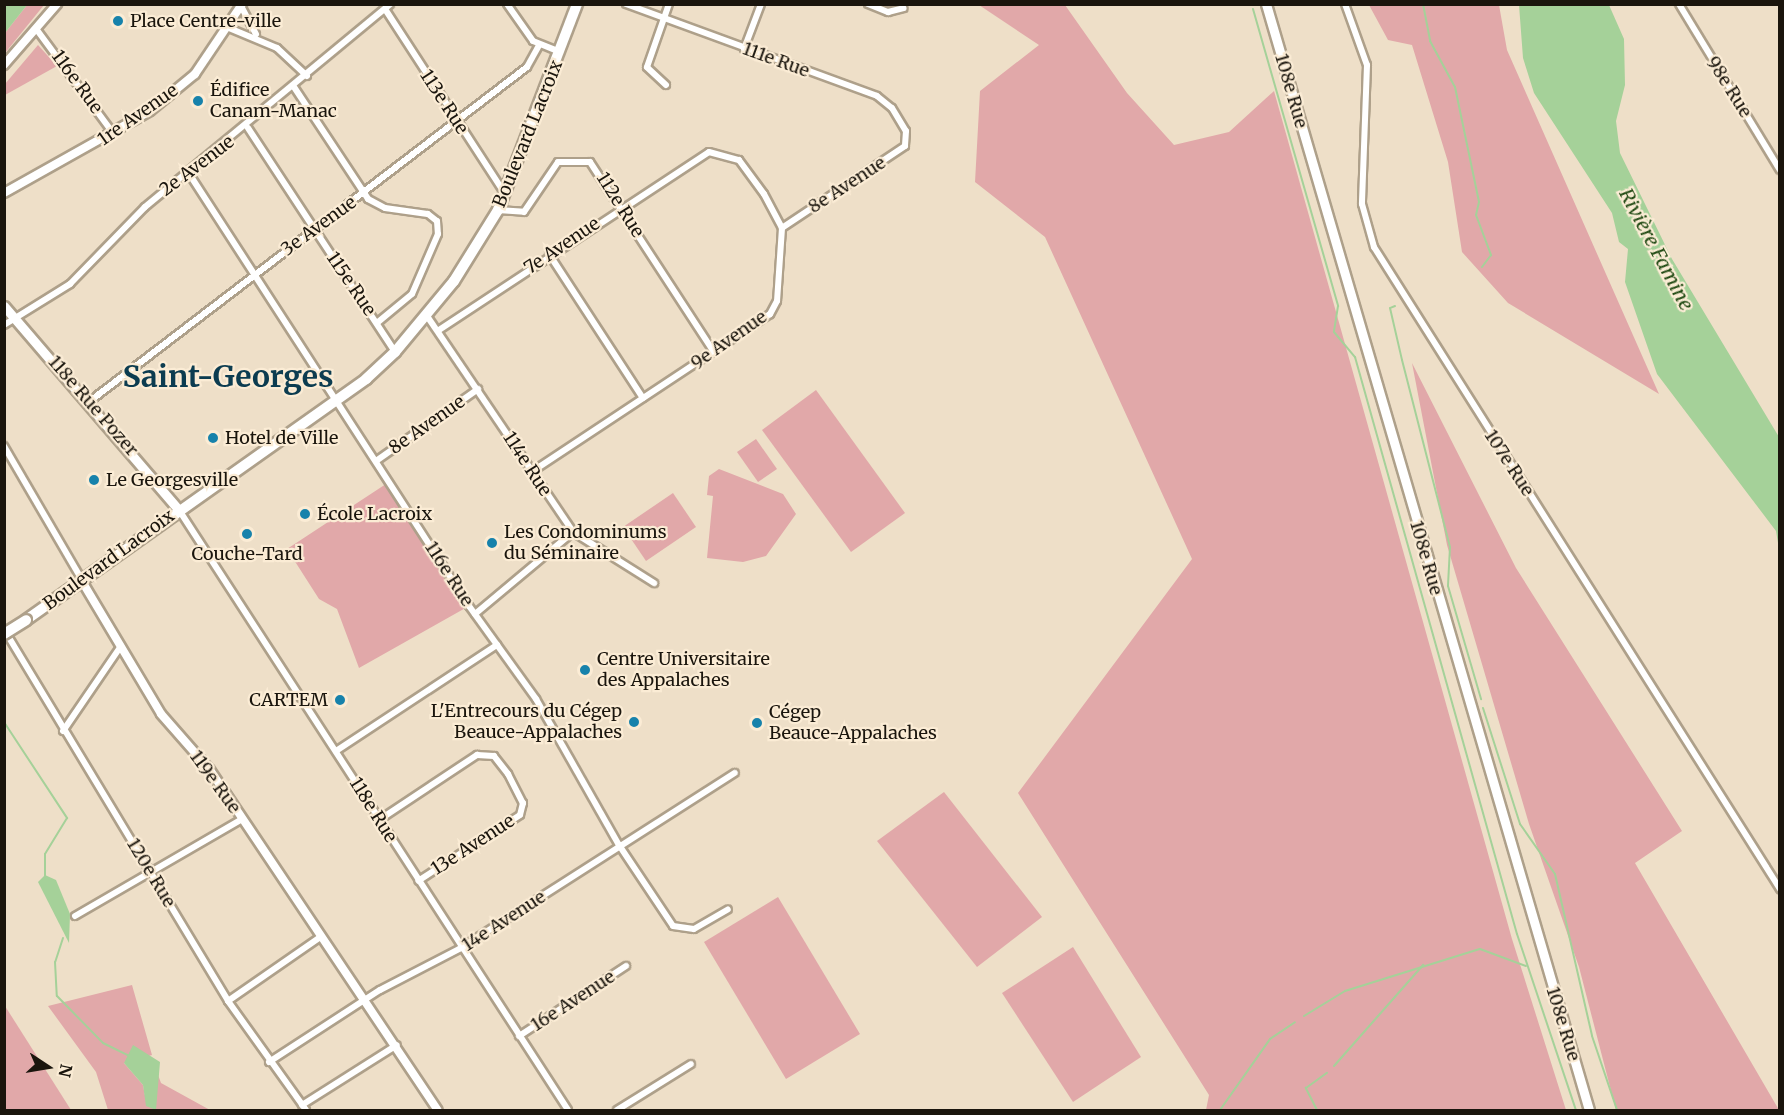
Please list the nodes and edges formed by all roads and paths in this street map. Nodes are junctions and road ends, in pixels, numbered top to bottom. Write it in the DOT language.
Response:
graph roads {
  1 [pos="57,4"];
  2 [pos="507,4"];
  3 [pos="577,4"];
  4 [pos="626,4"];
  5 [pos="669,4"];
  6 [pos="761,4"];
  7 [pos="868,4"];
  8 [pos="1266,4"];
  9 [pos="1345,4"];
  10 [pos="1678,4"];
  11 [pos="242,5"];
  12 [pos="387,7"];
  13 [pos="904,8"];
  14 [pos="664,19"];
  15 [pos="230,28"];
  16 [pos="37,30"];
  17 [pos="261,39"];
  18 [pos="539,45"];
  19 [pos="744,49"];
  20 [pos="560,52"];
  21 [pos="4,65"];
  22 [pos="307,76"];
  23 [pos="666,86"];
  24 [pos="294,87"];
  25 [pos="456,120"];
  26 [pos="248,128"];
  27 [pos="114,135"];
  28 [pos="907,138"];
  29 [pos="1779,170"];
  30 [pos="188,172"];
  31 [pos="4,193"];
  32 [pos="364,193"];
  33 [pos="506,194"];
  34 [pos="621,207"];
  35 [pos="498,210"];
  36 [pos="782,228"];
  37 [pos="315,230"];
  38 [pos="549,254"];
  39 [pos="255,273"];
  40 [pos="4,306"];
  41 [pos="427,316"];
  42 [pos="16,319"];
  43 [pos="377,322"];
  44 [pos="4,326"];
  45 [pos="439,330"];
  46 [pos="395,352"];
  47 [pos="714,352"];
  48 [pos="478,389"];
  49 [pos="337,398"];
  50 [pos="642,398"];
  51 [pos="90,401"];
  52 [pos="4,446"];
  53 [pos="376,460"];
  54 [pos="531,472"];
  55 [pos="179,510"];
  56 [pos="573,532"];
  57 [pos="83,583"];
  58 [pos="654,583"];
  59 [pos="475,614"];
  60 [pos="4,630"];
  61 [pos="4,634"];
  62 [pos="497,645"];
  63 [pos="121,646"];
  64 [pos="63,731"];
  65 [pos="336,751"];
  66 [pos="735,773"];
  67 [pos="242,819"];
  68 [pos="380,820"];
  69 [pos="619,846"];
  70 [pos="151,873"];
  71 [pos="418,881"];
  72 [pos="1779,889"];
  73 [pos="728,909"];
  74 [pos="75,916"];
  75 [pos="319,938"];
  76 [pos="461,948"];
  77 [pos="626,966"];
  78 [pos="228,1001"];
  79 [pos="364,1001"];
  80 [pos="519,1036"];
  81 [pos="397,1046"];
  82 [pos="269,1062"];
  83 [pos="691,1064"];
  84 [pos="304,1108"];
  85 [pos="436,1110"];
  86 [pos="568,1110"];
  87 [pos="617,1110"];
  88 [pos="1589,1110"];
  1 -- 16 [label="street"];
  2 -- 18 [label="street"];
  3 -- 20 [label="main road, Boulevard Lacroix"];
  4 -- 14 [label="street, 111e Rue"];
  5 -- 14 [label="street"];
  6 -- 19 [label="street"];
  7 -- 13 [label="street"];
  8 -- 88 [label="main road, 108e Rue"];
  9 -- 72 [label="street, 107e Rue"];
  10 -- 29 [label="street, 98e Rue"];
  11 -- 15 [label="street, 1re Avenue"];
  11 -- 17 [label="street"];
  12 -- 22 [label="street, 2e Avenue"];
  12 -- 25 [label="street, 113e Rue"];
  14 -- 19 [label="street, 111e Rue"];
  14 -- 23 [label="street"];
  15 -- 17 [label="street"];
  15 -- 27 [label="street, 1re Avenue"];
  16 -- 21 [label="street"];
  16 -- 27 [label="street, 116e Rue"];
  17 -- 22 [label="street"];
  18 -- 20 [label="street"];
  18 -- 25 [label="street, 3e Avenue"];
  19 -- 28 [label="street, 111e Rue"];
  20 -- 33 [label="main road, Boulevard Lacroix"];
  22 -- 24 [label="street, 2e Avenue"];
  24 -- 26 [label="street, 2e Avenue"];
  24 -- 32 [label="street"];
  25 -- 32 [label="street, 3e Avenue"];
  25 -- 33 [label="street, 113e Rue"];
  26 -- 30 [label="street, 2e Avenue"];
  26 -- 37 [label="street, 115e Rue"];
  27 -- 31 [label="street, 1re Avenue"];
  28 -- 36 [label="street, 8e Avenue"];
  30 -- 39 [label="street, 116e Rue"];
  30 -- 42 [label="street, 2e Avenue"];
  32 -- 37 [label="street, 3e Avenue"];
  32 -- 43 [label="street"];
  33 -- 35 [label="main road, Boulevard Lacroix"];
  34 -- 35 [label="street, 112e Rue"];
  34 -- 36 [label="street, 7e Avenue"];
  34 -- 38 [label="street, 7e Avenue"];
  34 -- 47 [label="street, 112e Rue"];
  35 -- 41 [label="main road, Boulevard Lacroix"];
  36 -- 47 [label="street, 9e Avenue"];
  37 -- 39 [label="street, 3e Avenue"];
  37 -- 43 [label="street, 115e Rue"];
  38 -- 45 [label="street, 7e Avenue"];
  38 -- 50 [label="street"];
  39 -- 49 [label="street, 116e Rue"];
  39 -- 51 [label="street, 3e Avenue"];
  40 -- 42 [label="main road, 118e Rue Pozer"];
  41 -- 45 [label="street, 114e Rue"];
  41 -- 46 [label="main road, Boulevard Lacroix"];
  42 -- 44 [label="street, 2e Avenue"];
  42 -- 51 [label="main road, 118e Rue Pozer"];
  43 -- 46 [label="street, 115e Rue"];
  45 -- 48 [label="street, 114e Rue"];
  46 -- 49 [label="main road, Boulevard Lacroix"];
  47 -- 50 [label="street, 9e Avenue"];
  48 -- 53 [label="street, 8e Avenue"];
  48 -- 54 [label="street, 114e Rue"];
  49 -- 53 [label="street, 116e Rue"];
  49 -- 55 [label="main road, Boulevard Lacroix"];
  50 -- 54 [label="street, 9e Avenue"];
  51 -- 55 [label="main road, 118e Rue Pozer"];
  52 -- 57 [label="street, 119e Rue"];
  53 -- 59 [label="street, 116e Rue"];
  54 -- 56 [label="street, 114e Rue"];
  55 -- 57 [label="main road, Boulevard Lacroix"];
  55 -- 65 [label="street, 118e Rue"];
  56 -- 58 [label="street, 114e Rue"];
  56 -- 59 [label="street"];
  57 -- 61 [label="main road, Boulevard Lacroix, bridge"];
  57 -- 63 [label="street, 119e Rue"];
  59 -- 62 [label="street, 116e Rue"];
  60 -- 64 [label="street, 120e Rue"];
  62 -- 65 [label="street"];
  62 -- 69 [label="street, 116e Rue"];
  63 -- 64 [label="street"];
  63 -- 67 [label="street, 119e Rue"];
  64 -- 70 [label="street, 120e Rue"];
  65 -- 68 [label="street, 118e Rue"];
  66 -- 69 [label="street, 14e Avenue"];
  67 -- 70 [label="street"];
  67 -- 75 [label="street, 119e Rue"];
  68 -- 71 [label="street, 118e Rue"];
  68 -- 71 [label="street, 13e Avenue"];
  69 -- 73 [label="street, 116e Rue"];
  69 -- 76 [label="street, 14e Avenue"];
  70 -- 74 [label="street"];
  70 -- 78 [label="street, 120e Rue"];
  71 -- 76 [label="street, 118e Rue"];
  75 -- 78 [label="street"];
  75 -- 79 [label="street, 119e Rue"];
  76 -- 79 [label="street, 14e Avenue"];
  76 -- 80 [label="street, 118e Rue"];
  77 -- 80 [label="street, 16e Avenue"];
  78 -- 82 [label="street, 120e Rue"];
  79 -- 81 [label="street, 119e Rue"];
  79 -- 82 [label="street, 14e Avenue"];
  80 -- 86 [label="street, 118e Rue"];
  81 -- 84 [label="street"];
  81 -- 85 [label="street, 119e Rue"];
  82 -- 84 [label="street, 120e Rue"];
  83 -- 87 [label="street"];
}
